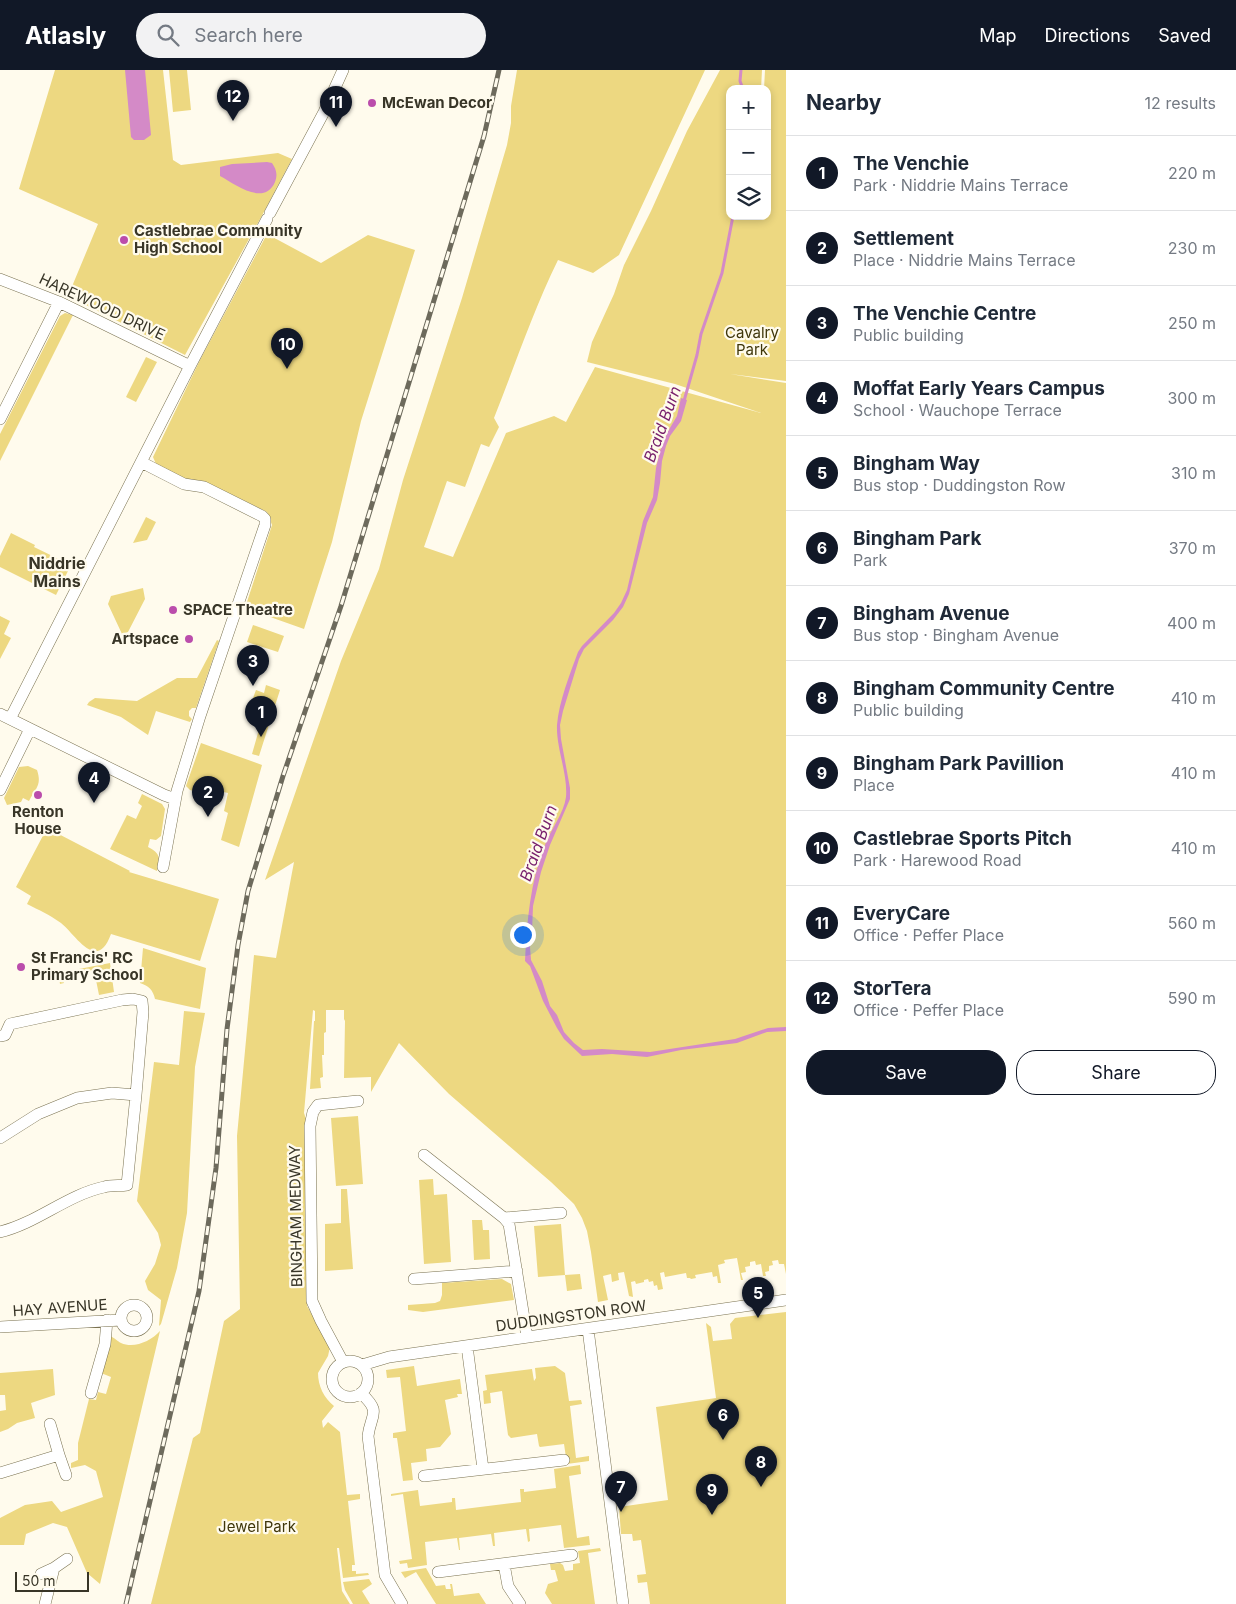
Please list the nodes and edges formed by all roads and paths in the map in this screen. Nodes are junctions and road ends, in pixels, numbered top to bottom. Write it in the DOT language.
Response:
graph roads {
  1 [pos="343,70"];
  2 [pos="0,279"];
  3 [pos="59,302"];
  4 [pos="190,366"];
  5 [pos="0,419"];
  6 [pos="141,462"];
  7 [pos="8,718"];
  8 [pos="30,729"];
  9 [pos="0,790"];
  10 [pos="175,799"];
  11 [pos="164,867"];
  12 [pos="0,1036"];
  13 [pos="136,1094"];
  14 [pos="358,1101"];
  15 [pos="0,1138"];
  16 [pos="424,1155"];
  17 [pos="561,1213"];
  18 [pos="504,1218"];
  19 [pos="0,1232"];
  20 [pos="517,1271"];
  21 [pos="414,1279"];
  22 [pos="786,1300"];
  23 [pos="107,1320"];
  24 [pos="121,1320"];
  25 [pos="0,1327"];
  26 [pos="588,1329"];
  27 [pos="527,1337"];
  28 [pos="467,1346"];
  29 [pos="342,1362"];
  30 [pos="362,1365"];
  31 [pos="362,1393"];
  32 [pos="91,1394"];
  33 [pos="50,1424"];
  34 [pos="59,1455"];
  35 [pos="564,1460"];
  36 [pos="483,1469"];
  37 [pos="0,1473"];
  38 [pos="66,1475"];
  39 [pos="424,1476"];
  40 [pos="572,1555"];
  41 [pos="67,1559"];
  42 [pos="504,1564"];
  43 [pos="54,1568"];
  44 [pos="438,1572"];
  45 [pos="41,1574"];
  46 [pos="45,1604"];
  47 [pos="402,1604"];
  48 [pos="520,1604"];
  49 [pos="623,1604"];
  1 -- 4 [label="street"];
  2 -- 3 [label="street, HAREWOOD DRIVE"];
  3 -- 4 [label="street, HAREWOOD DRIVE"];
  3 -- 5 [label="street"];
  4 -- 6 [label="street"];
  6 -- 7 [label="street"];
  6 -- 10 [label="street"];
  7 -- 8 [label="street"];
  8 -- 9 [label="street"];
  8 -- 10 [label="street"];
  10 -- 11 [label="street"];
  12 -- 13 [label="street"];
  13 -- 15 [label="street"];
  13 -- 19 [label="street"];
  14 -- 29 [label="street, BINGHAM MEDWAY"];
  16 -- 18 [label="street"];
  17 -- 18 [label="street"];
  18 -- 20 [label="street"];
  20 -- 21 [label="street"];
  20 -- 27 [label="street"];
  22 -- 26 [label="street, DUDDINGSTON ROW"];
  23 -- 24 [label="street, HAY AVENUE"];
  23 -- 25 [label="street, HAY AVENUE"];
  23 -- 32 [label="street"];
  26 -- 27 [label="street, DUDDINGSTON ROW"];
  26 -- 49 [label="street"];
  27 -- 28 [label="street, DUDDINGSTON ROW"];
  28 -- 30 [label="street, DUDDINGSTON ROW"];
  28 -- 36 [label="street"];
  29 -- 30 [label="street"];
  29 -- 31 [label="street"];
  30 -- 31 [label="street"];
  31 -- 47 [label="street"];
  33 -- 34 [label="street"];
  34 -- 37 [label="street"];
  34 -- 38 [label="street"];
  35 -- 36 [label="street"];
  36 -- 39 [label="street"];
  40 -- 42 [label="street"];
  41 -- 43 [label="street"];
  42 -- 44 [label="street"];
  42 -- 48 [label="street"];
  43 -- 45 [label="street"];
  43 -- 46 [label="street"];
}
